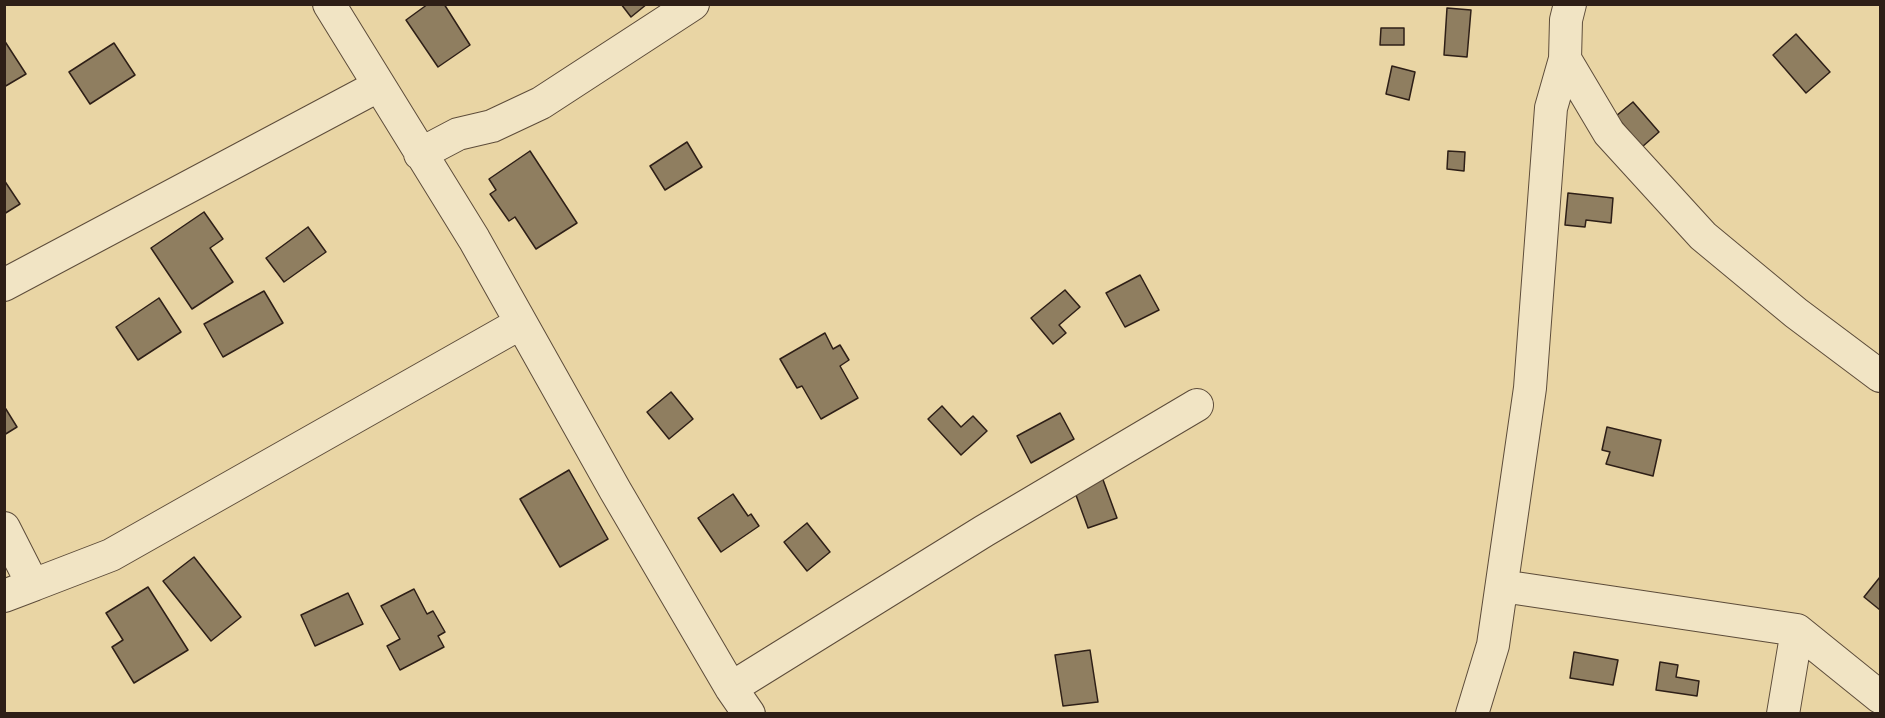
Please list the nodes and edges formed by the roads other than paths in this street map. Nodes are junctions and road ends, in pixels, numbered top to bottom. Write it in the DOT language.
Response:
graph roads {
  1 [pos="329,4"];
  2 [pos="693,4"];
  3 [pos="1570,4"];
  4 [pos="1564,59"];
  5 [pos="378,86"];
  6 [pos="420,154"];
  7 [pos="4,285"];
  8 [pos="520,323"];
  9 [pos="1881,376"];
  10 [pos="1197,405"];
  11 [pos="4,528"];
  12 [pos="33,585"];
  13 [pos="1502,586"];
  14 [pos="4,596"];
  15 [pos="1797,630"];
  16 [pos="731,688"];
  17 [pos="1881,697"];
  18 [pos="749,714"];
  19 [pos="1472,714"];
  20 [pos="1783,714"];
  1 -- 5 [label="street"];
  2 -- 6 [label="street"];
  3 -- 4 [label="street"];
  4 -- 9 [label="street"];
  4 -- 13 [label="street"];
  5 -- 6 [label="street"];
  5 -- 7 [label="street"];
  6 -- 8 [label="street"];
  8 -- 12 [label="street"];
  8 -- 16 [label="street"];
  10 -- 16 [label="street"];
  11 -- 12 [label="street"];
  12 -- 14 [label="street"];
  13 -- 15 [label="street"];
  13 -- 19 [label="street"];
  15 -- 17 [label="street"];
  15 -- 20 [label="street"];
  16 -- 18 [label="street"];
}
